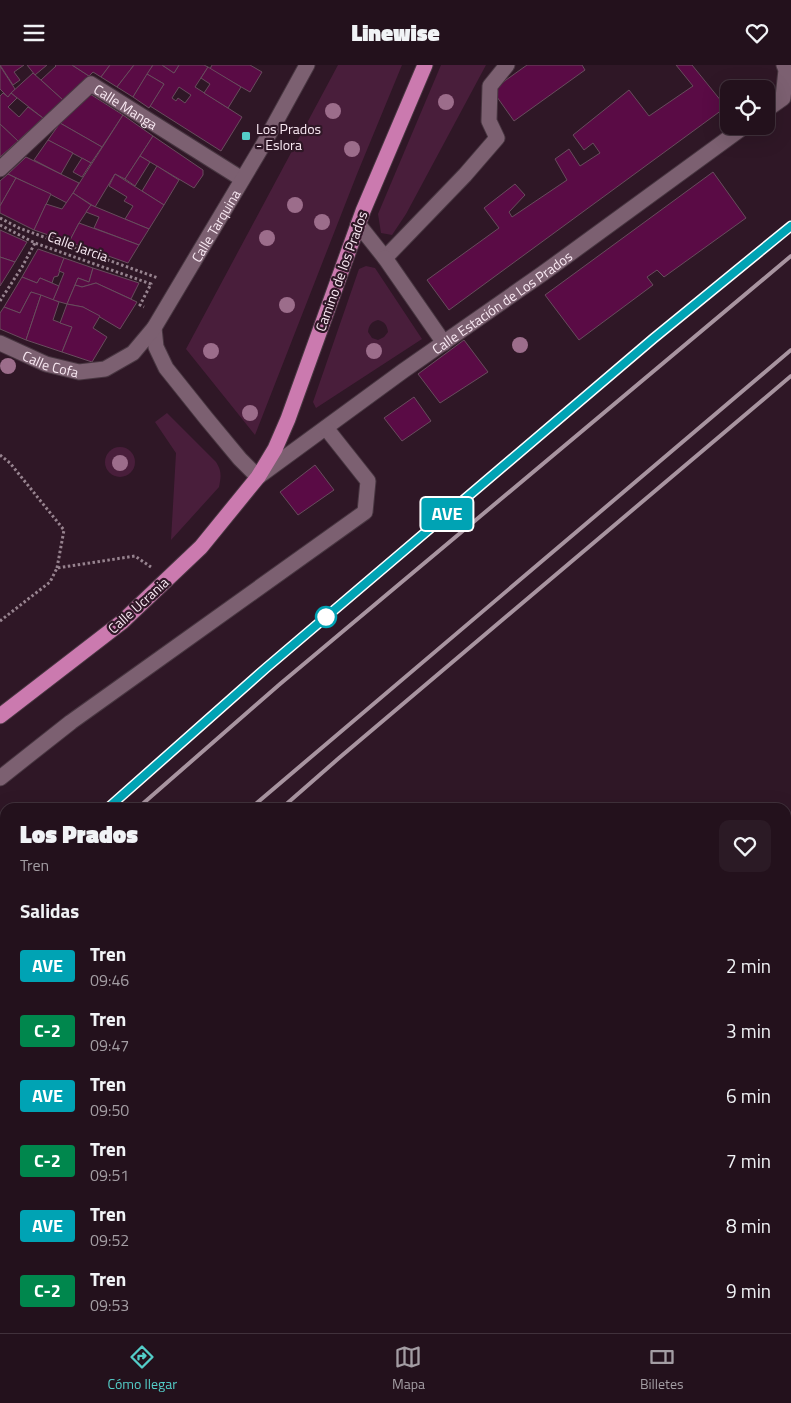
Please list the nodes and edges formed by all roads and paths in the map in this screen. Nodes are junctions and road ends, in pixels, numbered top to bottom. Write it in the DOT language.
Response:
graph roads {
  1 [pos="307,65"];
  2 [pos="425,65"];
  3 [pos="508,65"];
  4 [pos="784,65"];
  5 [pos="775,104"];
  6 [pos="732,135"];
  7 [pos="0,169"];
  8 [pos="242,179"];
  9 [pos="0,218"];
  10 [pos="358,224"];
  11 [pos="0,225"];
  12 [pos="18,228"];
  13 [pos="16,233"];
  14 [pos="35,243"];
  15 [pos="385,257"];
  16 [pos="160,279"];
  17 [pos="0,301"];
  18 [pos="148,301"];
  19 [pos="144,307"];
  20 [pos="154,328"];
  21 [pos="0,343"];
  22 [pos="141,343"];
  23 [pos="444,343"];
  24 [pos="105,369"];
  25 [pos="326,428"];
  26 [pos="0,455"];
  27 [pos="258,477"];
  28 [pos="136,556"];
  29 [pos="57,568"];
  30 [pos="0,621"];
  31 [pos="0,716"];
  32 [pos="0,778"];
  1 -- 8 [label="street, Calle Tarquina"];
  2 -- 10 [label="main road, Camino de los Prados"];
  3 -- 15 [label="street"];
  4 -- 5 [label="street"];
  6 -- 23 [label="street, Calle Estación de Los Prados"];
  7 -- 8 [label="street, Calle Manga"];
  8 -- 20 [label="street, Calle Tarquina"];
  9 -- 12 [label="path"];
  10 -- 15 [label="street"];
  10 -- 27 [label="main road, Camino de los Prados"];
  11 -- 13 [label="path, Calle Jarcia"];
  12 -- 13 [label="path"];
  12 -- 16 [label="path"];
  13 -- 14 [label="path, Calle Jarcia"];
  14 -- 17 [label="path"];
  14 -- 19 [label="path, Calle Jarcia"];
  15 -- 23 [label="street"];
  18 -- 19 [label="path"];
  19 -- 22 [label="path"];
  20 -- 22 [label="street, Calle Tarquina"];
  20 -- 27 [label="street"];
  21 -- 24 [label="street, Calle Cofa"];
  22 -- 24 [label="street, Calle Tarquina"];
  23 -- 25 [label="street, Calle Estación de Los Prados"];
  25 -- 27 [label="street, Calle Estación de Los Prados"];
  25 -- 32 [label="street"];
  26 -- 29 [label="path"];
  27 -- 31 [label="main road, Calle Ucrania"];
  28 -- 29 [label="path"];
  29 -- 30 [label="path"];
}
